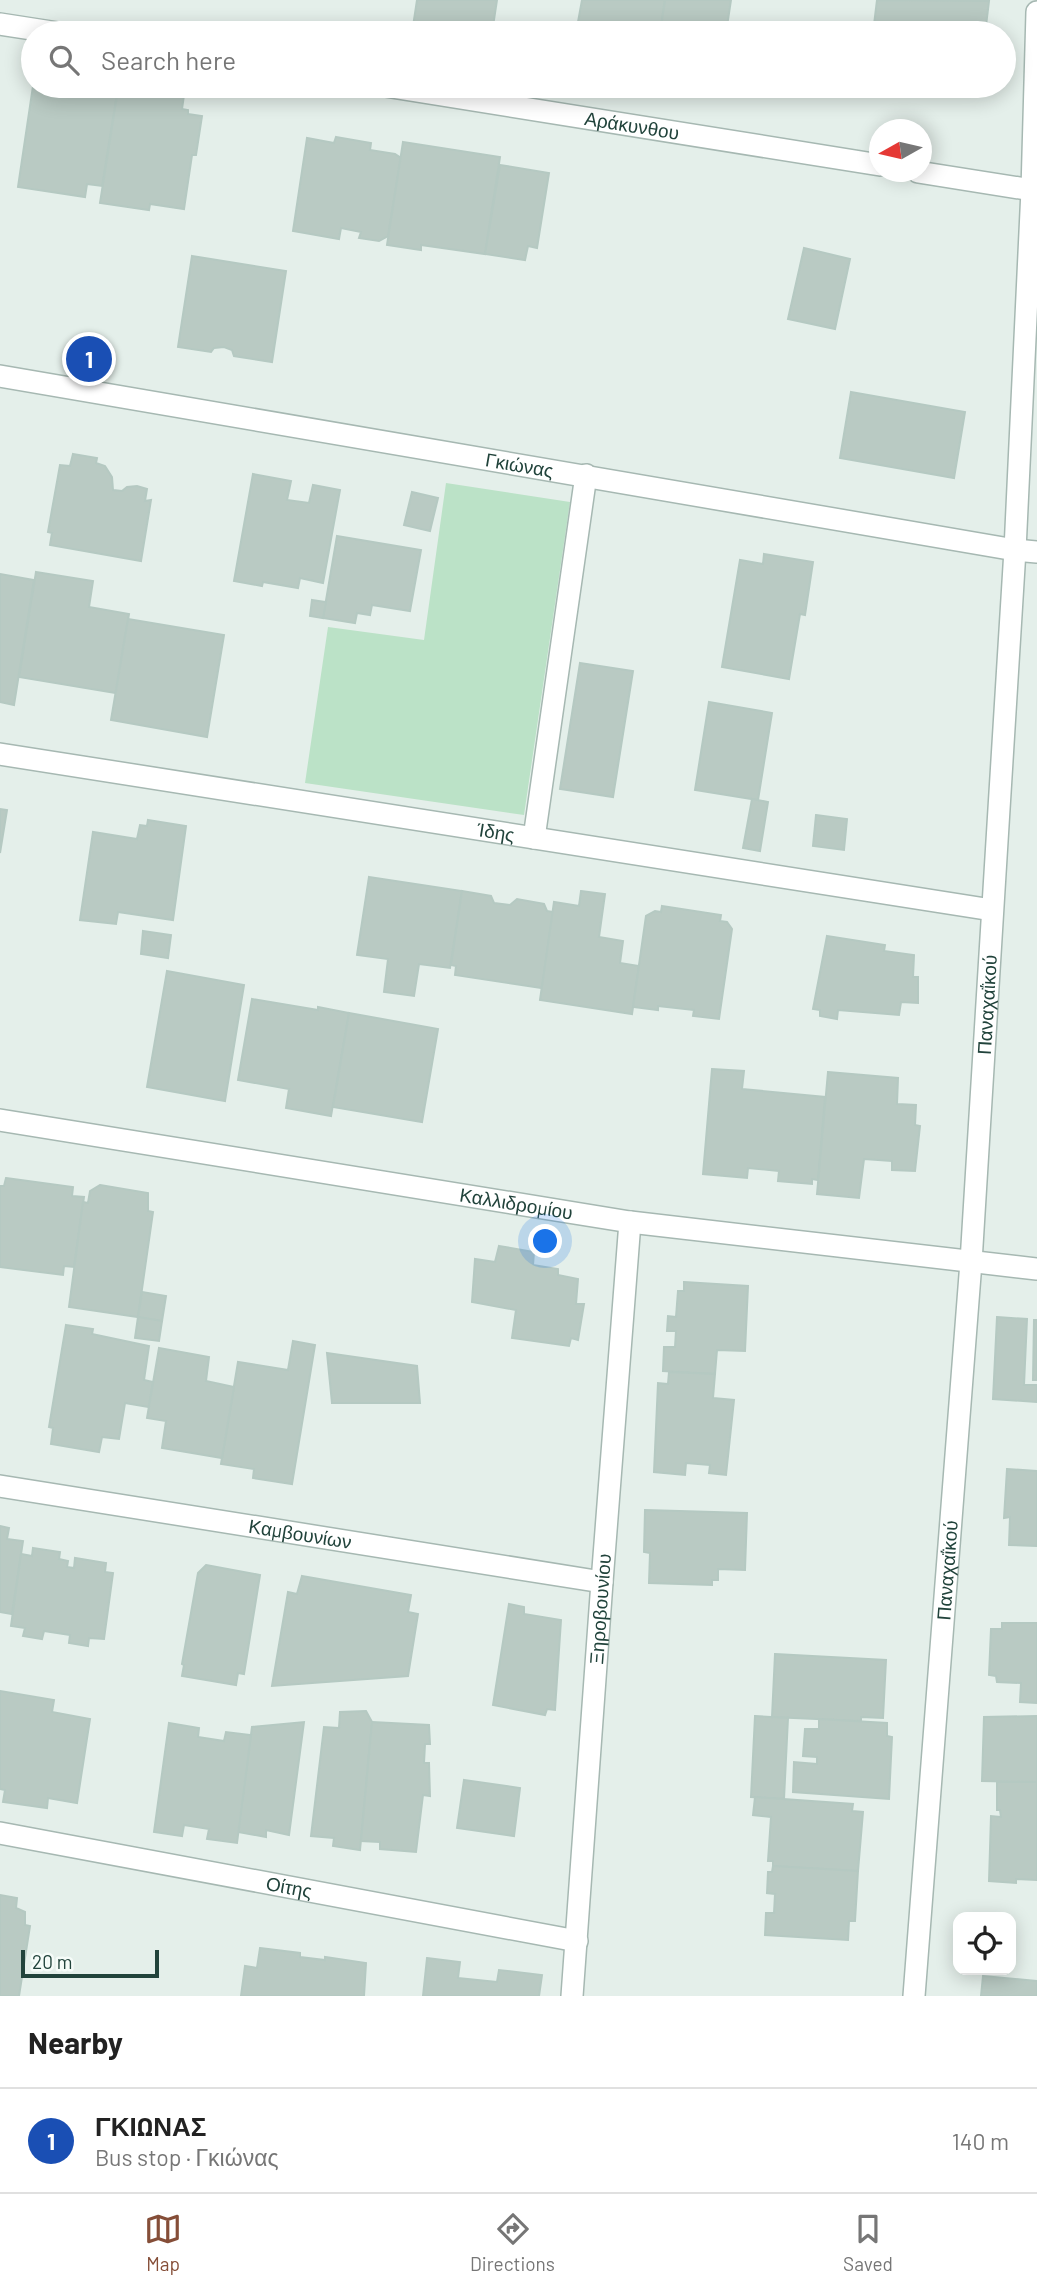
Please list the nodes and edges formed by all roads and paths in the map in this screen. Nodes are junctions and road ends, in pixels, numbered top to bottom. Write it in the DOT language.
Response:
graph roads {
  1 [pos="1037,12"];
  2 [pos="0,24"];
  3 [pos="21,27"];
  4 [pos="460,98"];
  5 [pos="869,163"];
  6 [pos="932,174"];
  7 [pos="1031,190"];
  8 [pos="0,376"];
  9 [pos="586,475"];
  10 [pos="1014,550"];
  11 [pos="1037,552"];
  12 [pos="0,754"];
  13 [pos="534,838"];
  14 [pos="992,910"];
  15 [pos="0,1120"];
  16 [pos="630,1222"];
  17 [pos="971,1262"];
  18 [pos="1037,1269"];
  19 [pos="0,1486"];
  20 [pos="602,1582"];
  21 [pos="0,1833"];
  22 [pos="577,1941"];
  23 [pos="572,1996"];
  24 [pos="914,1996"];
  1 -- 7 [label="street, Παναχαΐκού"];
  2 -- 3 [label="street"];
  4 -- 5 [label="street, Αράκυνθου"];
  6 -- 7 [label="street"];
  7 -- 10 [label="street, Παναχαΐκού"];
  8 -- 9 [label="street, Γκιώνας"];
  9 -- 10 [label="street, Γκιώνας"];
  9 -- 13 [label="street"];
  10 -- 11 [label="street, Γκιώνας"];
  10 -- 14 [label="street, Παναχαΐκού"];
  12 -- 13 [label="street, Ίδης"];
  13 -- 14 [label="street, Ίδης"];
  14 -- 17 [label="street, Παναχαΐκού"];
  15 -- 16 [label="street, Καλλιδρομίου"];
  16 -- 17 [label="street, Καλλιδρομίου"];
  16 -- 20 [label="street, Ξηροβουνίου"];
  17 -- 18 [label="street, Καλλιδρομίου"];
  17 -- 24 [label="street, Παναχαΐκού"];
  19 -- 20 [label="street, Καμβουνίων"];
  20 -- 22 [label="street, Ξηροβουνίου"];
  21 -- 22 [label="street, Οίτης"];
  22 -- 23 [label="street, Ξηροβουνίου"];
}
